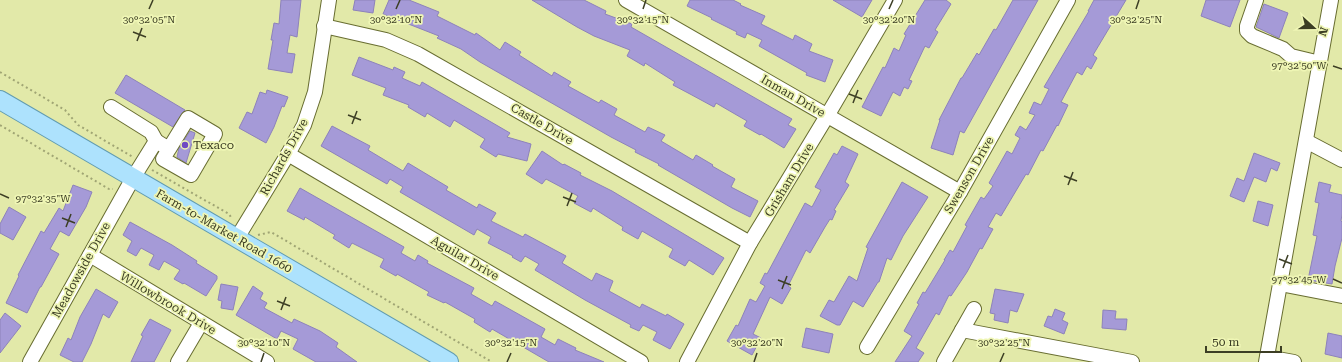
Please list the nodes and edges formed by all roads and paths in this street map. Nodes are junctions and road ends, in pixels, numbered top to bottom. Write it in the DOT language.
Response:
graph roads {
  1 [pos="329,0"];
  2 [pos="626,0"];
  3 [pos="895,0"];
  4 [pos="1068,0"];
  5 [pos="1256,0"];
  6 [pos="1327,1"];
  7 [pos="324,26"];
  8 [pos="1320,63"];
  9 [pos="0,72"];
  10 [pos="0,100"];
  11 [pos="111,107"];
  12 [pos="827,116"];
  13 [pos="0,125"];
  14 [pos="156,141"];
  15 [pos="1306,141"];
  16 [pos="169,149"];
  17 [pos="288,154"];
  18 [pos="134,160"];
  19 [pos="1342,160"];
  20 [pos="152,170"];
  21 [pos="133,178"];
  22 [pos="115,189"];
  23 [pos="960,192"];
  24 [pos="235,229"];
  25 [pos="258,235"];
  26 [pos="750,243"];
  27 [pos="90,255"];
  28 [pos="1280,284"];
  29 [pos="1342,296"];
  30 [pos="974,309"];
  31 [pos="200,322"];
  32 [pos="962,330"];
  33 [pos="867,347"];
  34 [pos="1267,359"];
  35 [pos="30,362"];
  36 [pos="178,362"];
  37 [pos="267,362"];
  38 [pos="449,362"];
  39 [pos="492,362"];
  40 [pos="641,362"];
  41 [pos="687,362"];
  42 [pos="944,362"];
  43 [pos="1132,362"];
  44 [pos="1294,362"];
  1 -- 7 [label="street, Richards Drive"];
  2 -- 12 [label="street, Inman Drive"];
  3 -- 12 [label="street, Grisham Drive"];
  4 -- 23 [label="street, Swenson Drive"];
  5 -- 8 [label="street"];
  6 -- 8 [label="street"];
  7 -- 17 [label="street, Richards Drive"];
  7 -- 26 [label="street, Castle Drive"];
  8 -- 15 [label="street"];
  9 -- 18 [label="path"];
  10 -- 21 [label="main road, Farm-to-Market Road 1660"];
  11 -- 14 [label="street"];
  12 -- 23 [label="street, Inman Drive"];
  12 -- 26 [label="street, Grisham Drive"];
  13 -- 22 [label="path"];
  14 -- 16 [label="street"];
  14 -- 21 [label="street, Meadowside Drive"];
  15 -- 19 [label="street"];
  15 -- 28 [label="street"];
  17 -- 24 [label="street, Richards Drive"];
  17 -- 40 [label="street, Aguilar Drive"];
  20 -- 24 [label="path"];
  21 -- 24 [label="main road, Farm-to-Market Road 1660"];
  21 -- 27 [label="street, Meadowside Drive"];
  23 -- 33 [label="street, Swenson Drive"];
  24 -- 38 [label="main road, Farm-to-Market Road 1660"];
  25 -- 39 [label="path"];
  26 -- 41 [label="street, Grisham Drive"];
  27 -- 31 [label="street, Willowbrook Drive"];
  27 -- 35 [label="street, Meadowside Drive"];
  28 -- 29 [label="street"];
  28 -- 34 [label="street"];
  30 -- 32 [label="street"];
  31 -- 36 [label="street"];
  31 -- 37 [label="street, Willowbrook Drive"];
  32 -- 42 [label="street"];
  32 -- 43 [label="street"];
  34 -- 44 [label="street"];
}
